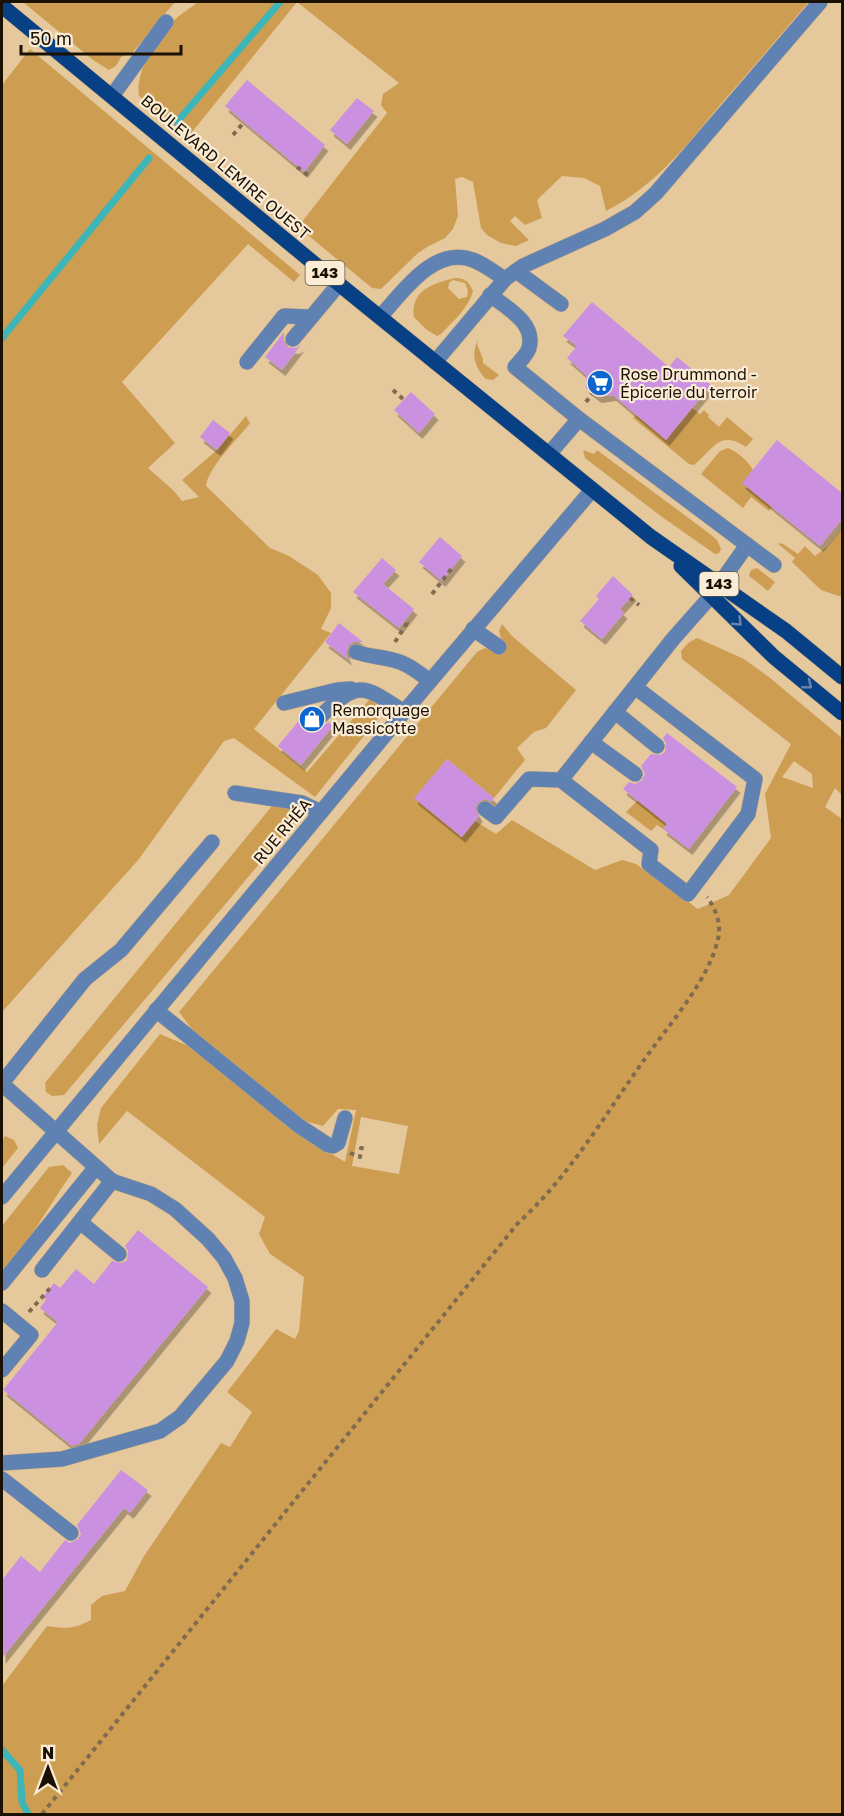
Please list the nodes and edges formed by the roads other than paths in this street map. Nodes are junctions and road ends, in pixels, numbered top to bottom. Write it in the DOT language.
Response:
graph roads {
  1 [pos="820,2"];
  2 [pos="2,6"];
  3 [pos="166,22"];
  4 [pos="112,96"];
  5 [pos="510,275"];
  6 [pos="339,284"];
  7 [pos="490,295"];
  8 [pos="561,304"];
  9 [pos="311,317"];
  10 [pos="380,318"];
  11 [pos="293,339"];
  12 [pos="247,362"];
  13 [pos="435,362"];
  14 [pos="579,419"];
  15 [pos="549,454"];
  16 [pos="592,490"];
  17 [pos="747,545"];
  18 [pos="774,565"];
  19 [pos="715,590"];
  20 [pos="474,629"];
  21 [pos="499,647"];
  22 [pos="356,652"];
  23 [pos="843,676"];
  24 [pos="430,681"];
  25 [pos="635,687"];
  26 [pos="358,689"];
  27 [pos="284,703"];
  28 [pos="404,712"];
  29 [pos="615,712"];
  30 [pos="843,713"];
  31 [pos="321,716"];
  32 [pos="591,742"];
  33 [pos="657,746"];
  34 [pos="635,774"];
  35 [pos="561,780"];
  36 [pos="235,793"];
  37 [pos="485,809"];
  38 [pos="321,812"];
  39 [pos="212,842"];
  40 [pos="156,1010"];
  41 [pos="2,1084"];
  42 [pos="345,1118"];
  43 [pos="56,1132"];
  44 [pos="96,1167"];
  45 [pos="112,1181"];
  46 [pos="2,1197"];
  47 [pos="80,1222"];
  48 [pos="119,1254"];
  49 [pos="42,1270"];
  50 [pos="2,1283"];
  51 [pos="2,1311"];
  52 [pos="2,1370"];
  53 [pos="2,1463"];
  54 [pos="2,1479"];
  55 [pos="71,1533"];
  1 -- 5 [label="street"];
  2 -- 4 [label="main road, BOULEVARD LEMIRE OUEST / 143"];
  3 -- 4 [label="street"];
  4 -- 6 [label="main road, BOULEVARD LEMIRE OUEST / 143"];
  5 -- 7 [label="street"];
  5 -- 8 [label="street"];
  5 -- 10 [label="street"];
  6 -- 9 [label="street"];
  6 -- 10 [label="main road, BOULEVARD LEMIRE OUEST / 143"];
  7 -- 13 [label="street"];
  7 -- 14 [label="street"];
  9 -- 11 [label="street"];
  9 -- 12 [label="street"];
  10 -- 13 [label="main road, BOULEVARD LEMIRE OUEST / 143"];
  13 -- 15 [label="main road, BOULEVARD LEMIRE OUEST / 143"];
  14 -- 15 [label="street"];
  14 -- 17 [label="street"];
  15 -- 16 [label="main road, BOULEVARD LEMIRE OUEST / 143"];
  16 -- 19 [label="main road, BOULEVARD LEMIRE OUEST / 143"];
  16 -- 20 [label="street, RUE RHÉA"];
  17 -- 18 [label="street"];
  17 -- 19 [label="street"];
  19 -- 23 [label="main road, BOULEVARD LEMIRE OUEST / 143"];
  19 -- 25 [label="street"];
  19 -- 30 [label="main road, BOULEVARD LEMIRE OUEST, one-way"];
  20 -- 21 [label="street"];
  20 -- 24 [label="street, RUE RHÉA"];
  22 -- 24 [label="street"];
  24 -- 28 [label="street, RUE RHÉA"];
  25 -- 29 [label="street"];
  25 -- 35 [label="street"];
  26 -- 27 [label="street"];
  26 -- 28 [label="street"];
  26 -- 31 [label="street"];
  28 -- 38 [label="street, RUE RHÉA"];
  29 -- 32 [label="street"];
  29 -- 33 [label="street"];
  32 -- 34 [label="street"];
  32 -- 35 [label="street"];
  35 -- 37 [label="street"];
  36 -- 38 [label="street"];
  38 -- 40 [label="street, RUE RHÉA"];
  39 -- 41 [label="street"];
  40 -- 42 [label="street"];
  40 -- 43 [label="street, RUE RHÉA"];
  41 -- 43 [label="street"];
  43 -- 44 [label="street"];
  43 -- 46 [label="street, RUE RHÉA"];
  44 -- 45 [label="street"];
  44 -- 50 [label="street"];
  45 -- 47 [label="street"];
  45 -- 53 [label="street"];
  47 -- 48 [label="street"];
  47 -- 49 [label="street"];
  51 -- 52 [label="street"];
  54 -- 55 [label="street"];
}
